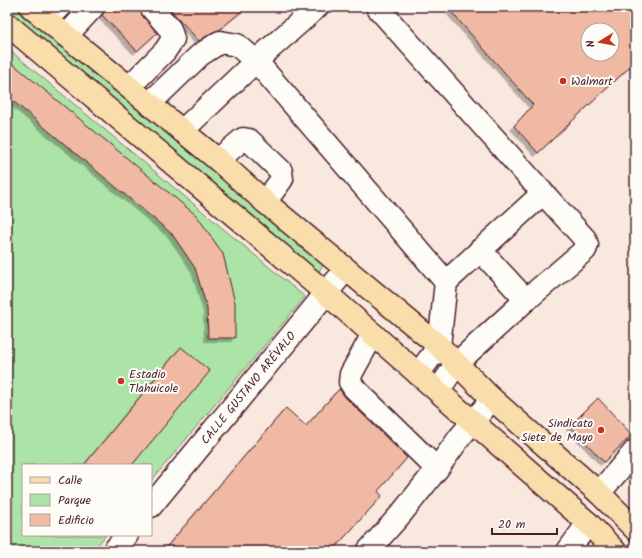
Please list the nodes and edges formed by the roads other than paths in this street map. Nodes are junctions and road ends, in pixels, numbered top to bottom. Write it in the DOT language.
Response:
graph roads {
  1 [pos="93,7"];
  2 [pos="151,7"];
  3 [pos="316,7"];
  4 [pos="377,7"];
  5 [pos="46,11"];
  6 [pos="7,24"];
  7 [pos="66,36"];
  8 [pos="256,61"];
  9 [pos="129,87"];
  10 [pos="149,104"];
  11 [pos="182,131"];
  12 [pos="218,160"];
  13 [pos="543,193"];
  14 [pos="265,202"];
  15 [pos="480,250"];
  16 [pos="346,269"];
  17 [pos="446,282"];
  18 [pos="326,293"];
  19 [pos="526,300"];
  20 [pos="373,334"];
  21 [pos="439,346"];
  22 [pos="456,363"];
  23 [pos="418,374"];
  24 [pos="438,391"];
  25 [pos="492,399"];
  26 [pos="472,421"];
  27 [pos="635,451"];
  28 [pos="437,469"];
  29 [pos="599,493"];
  30 [pos="152,505"];
  31 [pos="588,523"];
  32 [pos="635,529"];
  33 [pos="127,536"];
  34 [pos="114,551"];
  35 [pos="368,551"];
  36 [pos="568,551"];
  37 [pos="615,551"];
  1 -- 7 [label="street"];
  2 -- 9 [label="street"];
  3 -- 8 [label="street"];
  4 -- 13 [label="street"];
  5 -- 7 [label="main road"];
  6 -- 18 [label="main road"];
  7 -- 9 [label="main road"];
  8 -- 10 [label="street"];
  8 -- 11 [label="street"];
  8 -- 17 [label="street"];
  9 -- 10 [label="main road"];
  10 -- 11 [label="main road"];
  11 -- 12 [label="main road"];
  12 -- 14 [label="main road"];
  12 -- 14 [label="street"];
  13 -- 15 [label="street"];
  13 -- 19 [label="street"];
  14 -- 16 [label="main road"];
  15 -- 17 [label="street"];
  15 -- 19 [label="street"];
  16 -- 18 [label="street, CALLE GUSTAVO ARÉVALO"];
  16 -- 21 [label="main road"];
  17 -- 21 [label="street"];
  18 -- 20 [label="main road"];
  18 -- 30 [label="street, CALLE GUSTAVO ARÉVALO"];
  19 -- 22 [label="street"];
  20 -- 23 [label="main road"];
  20 -- 28 [label="street"];
  21 -- 22 [label="main road"];
  21 -- 23 [label="street"];
  22 -- 24 [label="street"];
  22 -- 25 [label="main road"];
  23 -- 24 [label="main road"];
  24 -- 26 [label="main road"];
  25 -- 26 [label="street"];
  25 -- 29 [label="main road"];
  26 -- 28 [label="street"];
  26 -- 31 [label="main road"];
  27 -- 29 [label="street"];
  28 -- 35 [label="street"];
  29 -- 32 [label="main road"];
  31 -- 36 [label="street"];
  31 -- 37 [label="main road"];
  33 -- 34 [label="street"];
}
